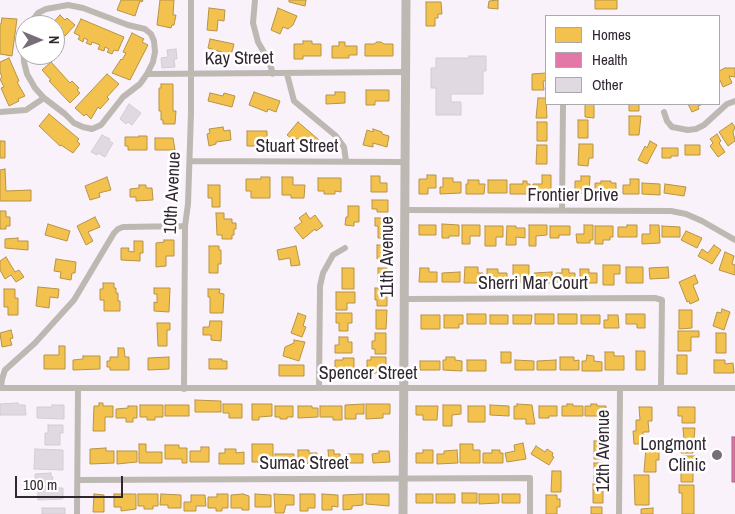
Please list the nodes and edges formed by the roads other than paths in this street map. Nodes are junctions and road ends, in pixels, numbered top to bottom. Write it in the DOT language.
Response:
graph roads {
  1 [pos="191,0"];
  2 [pos="255,0"];
  3 [pos="406,0"];
  4 [pos="36,15"];
  5 [pos="26,65"];
  6 [pos="405,72"];
  7 [pos="147,74"];
  8 [pos="273,74"];
  9 [pos="287,74"];
  10 [pos="191,75"];
  11 [pos="44,98"];
  12 [pos="735,101"];
  13 [pos="563,105"];
  14 [pos="0,112"];
  15 [pos="664,112"];
  16 [pos="190,161"];
  17 [pos="346,161"];
  18 [pos="405,162"];
  19 [pos="405,210"];
  20 [pos="562,210"];
  21 [pos="185,226"];
  22 [pos="735,240"];
  23 [pos="345,248"];
  24 [pos="404,299"];
  25 [pos="1,388"];
  26 [pos="319,388"];
  27 [pos="404,388"];
  28 [pos="661,388"];
  29 [pos="735,388"];
  30 [pos="78,389"];
  31 [pos="184,389"];
  32 [pos="620,389"];
  33 [pos="403,479"];
  34 [pos="78,480"];
  35 [pos="77,514"];
  36 [pos="403,514"];
  37 [pos="530,514"];
  38 [pos="619,514"];
  1 -- 10 [label="street, 10th Avenue"];
  2 -- 8 [label="street"];
  3 -- 6 [label="street, 11th Avenue"];
  4 -- 7 [label="street"];
  5 -- 11 [label="street"];
  6 -- 9 [label="street, Kay Street"];
  6 -- 18 [label="street, 11th Avenue"];
  7 -- 10 [label="street, Kay Street"];
  7 -- 11 [label="street"];
  8 -- 9 [label="street, Kay Street"];
  8 -- 10 [label="street, Kay Street"];
  9 -- 17 [label="street"];
  10 -- 16 [label="street, 10th Avenue"];
  11 -- 14 [label="street"];
  12 -- 15 [label="street"];
  13 -- 20 [label="street"];
  16 -- 17 [label="street, Stuart Street"];
  16 -- 21 [label="street, 10th Avenue"];
  17 -- 18 [label="street, Stuart Street"];
  18 -- 19 [label="street, 11th Avenue"];
  19 -- 20 [label="street, Frontier Drive"];
  19 -- 24 [label="street, 11th Avenue"];
  20 -- 22 [label="street, Frontier Drive"];
  21 -- 25 [label="street"];
  21 -- 31 [label="street, 10th Avenue"];
  23 -- 26 [label="street"];
  24 -- 27 [label="street, 11th Avenue"];
  24 -- 28 [label="street, Sherri Mar Court"];
  25 -- 30 [label="street, Spencer Street"];
  26 -- 27 [label="street, Spencer Street"];
  26 -- 31 [label="street, Spencer Street"];
  27 -- 32 [label="street, Spencer Street"];
  27 -- 33 [label="street, 11th Avenue"];
  28 -- 29 [label="street, Spencer Street"];
  28 -- 32 [label="street, Spencer Street"];
  30 -- 31 [label="street, Spencer Street"];
  30 -- 34 [label="street"];
  32 -- 38 [label="street, 12th Avenue"];
  33 -- 34 [label="street, Sumac Street"];
  33 -- 36 [label="street, 11th Avenue"];
  33 -- 37 [label="street, Sumac Street"];
  34 -- 35 [label="street"];
}
